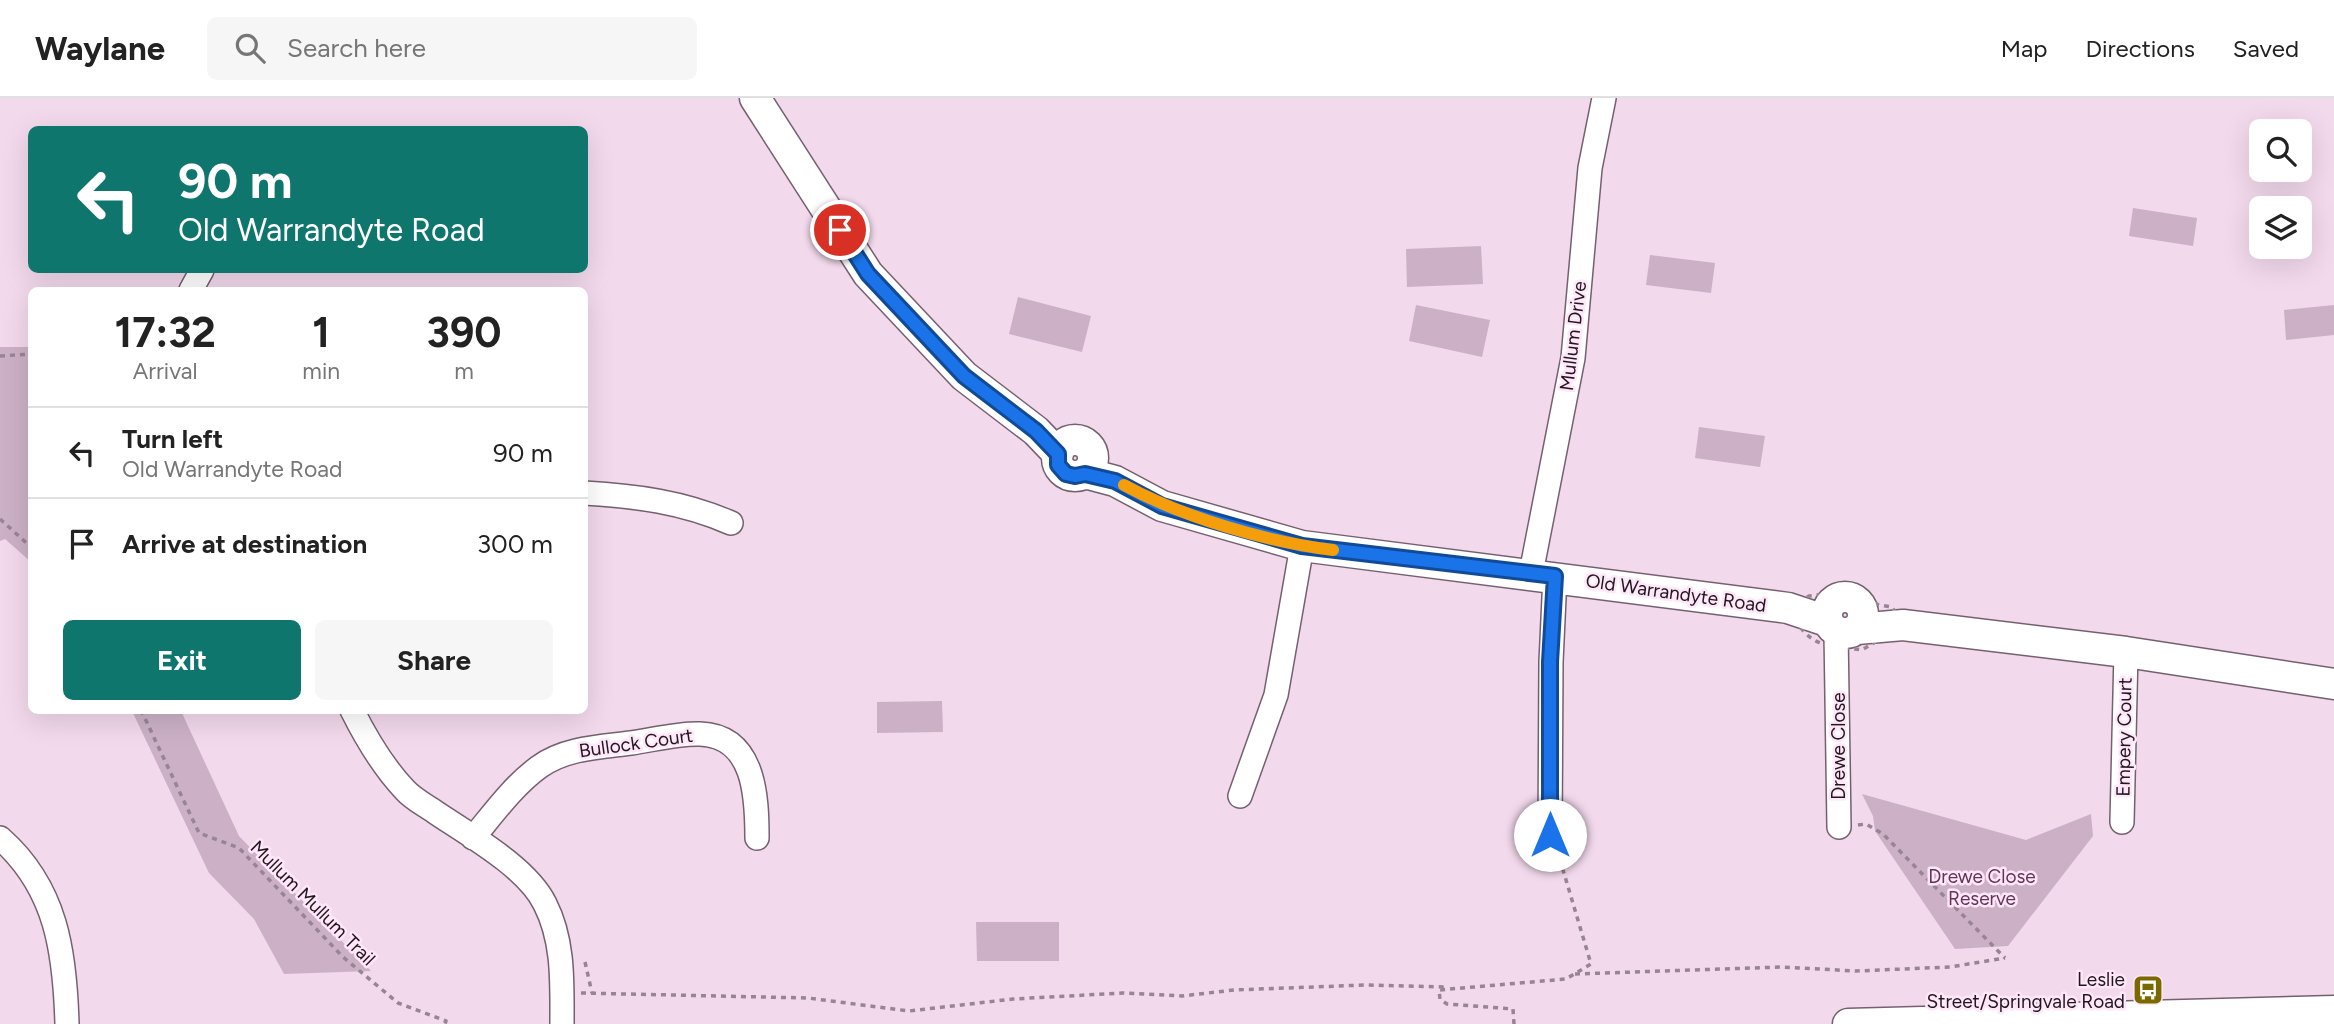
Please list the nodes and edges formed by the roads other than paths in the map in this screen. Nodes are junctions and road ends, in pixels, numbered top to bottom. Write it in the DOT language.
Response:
graph roads {
  1 [pos="755,98"];
  2 [pos="1604,98"];
  3 [pos="588,493"];
  4 [pos="731,523"];
  5 [pos="1302,546"];
  6 [pos="1543,575"];
  7 [pos="1844,620"];
  8 [pos="2126,652"];
  9 [pos="2334,684"];
  10 [pos="355,714"];
  11 [pos="1240,796"];
  12 [pos="2122,822"];
  13 [pos="1839,827"];
  14 [pos="1550,835"];
  15 [pos="0,838"];
  16 [pos="473,838"];
  17 [pos="757,838"];
  18 [pos="2334,1012"];
  19 [pos="2266,1019"];
  20 [pos="67,1024"];
  21 [pos="562,1024"];
  22 [pos="1848,1024"];
  1 -- 5 [label="main road, Old Warrandyte Road"];
  2 -- 6 [label="street, Mullum Drive"];
  3 -- 4 [label="street"];
  5 -- 6 [label="main road, Old Warrandyte Road"];
  5 -- 11 [label="street"];
  6 -- 7 [label="main road, Old Warrandyte Road"];
  6 -- 14 [label="street, Mullum Drive"];
  7 -- 8 [label="main road"];
  7 -- 13 [label="street, Drewe Close"];
  8 -- 9 [label="main road"];
  8 -- 12 [label="street, Empery Court"];
  10 -- 16 [label="street"];
  15 -- 20 [label="street"];
  16 -- 17 [label="street, Bullock Court"];
  16 -- 21 [label="street"];
  18 -- 19 [label="main road"];
  19 -- 22 [label="main road"];
}
